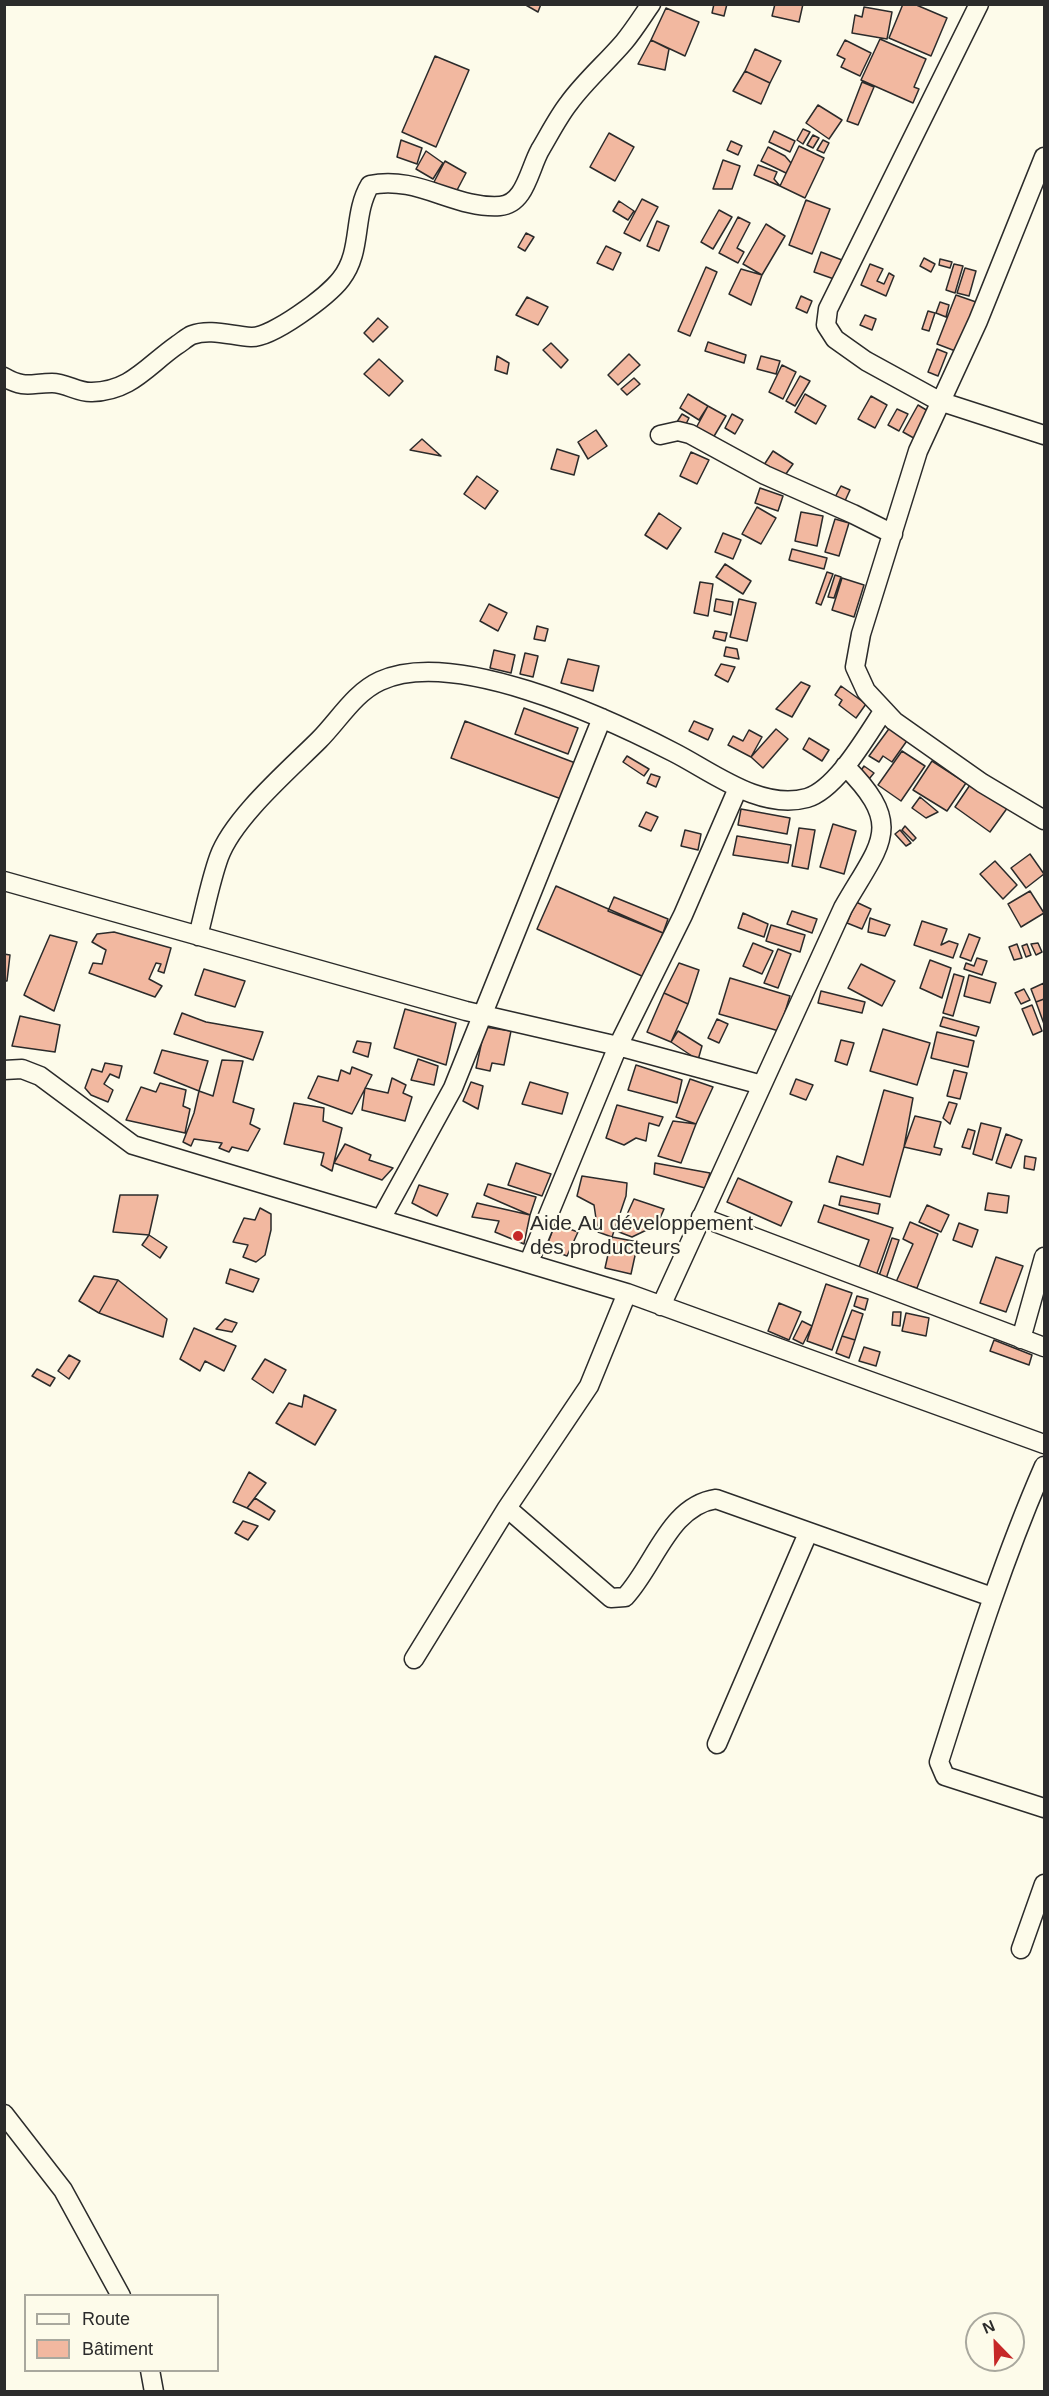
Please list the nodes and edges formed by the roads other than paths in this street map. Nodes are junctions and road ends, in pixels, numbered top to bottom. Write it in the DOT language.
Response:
graph roads {
  1 [pos="651,4"];
  2 [pos="978,4"];
  3 [pos="1044,157"];
  4 [pos="4,377"];
  5 [pos="939,401"];
  6 [pos="660,435"];
  7 [pos="1044,435"];
  8 [pos="893,534"];
  9 [pos="884,710"];
  10 [pos="602,718"];
  11 [pos="845,766"];
  12 [pos="738,788"];
  13 [pos="1044,820"];
  14 [pos="4,881"];
  15 [pos="198,936"];
  16 [pos="483,1015"];
  17 [pos="618,1046"];
  18 [pos="4,1070"];
  19 [pos="762,1085"];
  20 [pos="701,1218"];
  21 [pos="381,1219"];
  22 [pos="1044,1257"];
  23 [pos="529,1262"];
  24 [pos="627,1293"];
  25 [pos="662,1306"];
  26 [pos="1021,1339"];
  27 [pos="1044,1347"];
  28 [pos="1044,1444"];
  29 [pos="1044,1466"];
  30 [pos="507,1508"];
  31 [pos="808,1533"];
  32 [pos="992,1597"];
  33 [pos="414,1659"];
  34 [pos="717,1744"];
  35 [pos="1044,1808"];
  36 [pos="1044,1884"];
  37 [pos="1021,1949"];
  38 [pos="4,2114"];
  39 [pos="120,2294"];
  40 [pos="150,2372"];
  41 [pos="154,2391"];
  1 -- 4 [label="street"];
  2 -- 5 [label="street"];
  3 -- 5 [label="street"];
  5 -- 7 [label="street"];
  5 -- 8 [label="street"];
  6 -- 8 [label="street"];
  8 -- 9 [label="street"];
  9 -- 11 [label="street"];
  9 -- 13 [label="street"];
  10 -- 12 [label="street"];
  10 -- 15 [label="street"];
  10 -- 16 [label="street"];
  11 -- 12 [label="street"];
  11 -- 19 [label="street"];
  12 -- 17 [label="street"];
  14 -- 15 [label="street"];
  15 -- 16 [label="street"];
  16 -- 17 [label="street"];
  16 -- 21 [label="street"];
  17 -- 19 [label="street"];
  17 -- 23 [label="street"];
  18 -- 21 [label="street"];
  19 -- 20 [label="street"];
  20 -- 25 [label="street"];
  20 -- 26 [label="street"];
  21 -- 23 [label="street"];
  22 -- 26 [label="street"];
  23 -- 24 [label="street"];
  24 -- 25 [label="street"];
  24 -- 30 [label="street"];
  25 -- 28 [label="street"];
  26 -- 27 [label="street"];
  29 -- 32 [label="street"];
  30 -- 31 [label="street"];
  30 -- 33 [label="street"];
  31 -- 32 [label="street"];
  31 -- 34 [label="street"];
  32 -- 35 [label="street"];
  36 -- 37 [label="street"];
  38 -- 39 [label="street"];
  40 -- 41 [label="street"];
}
